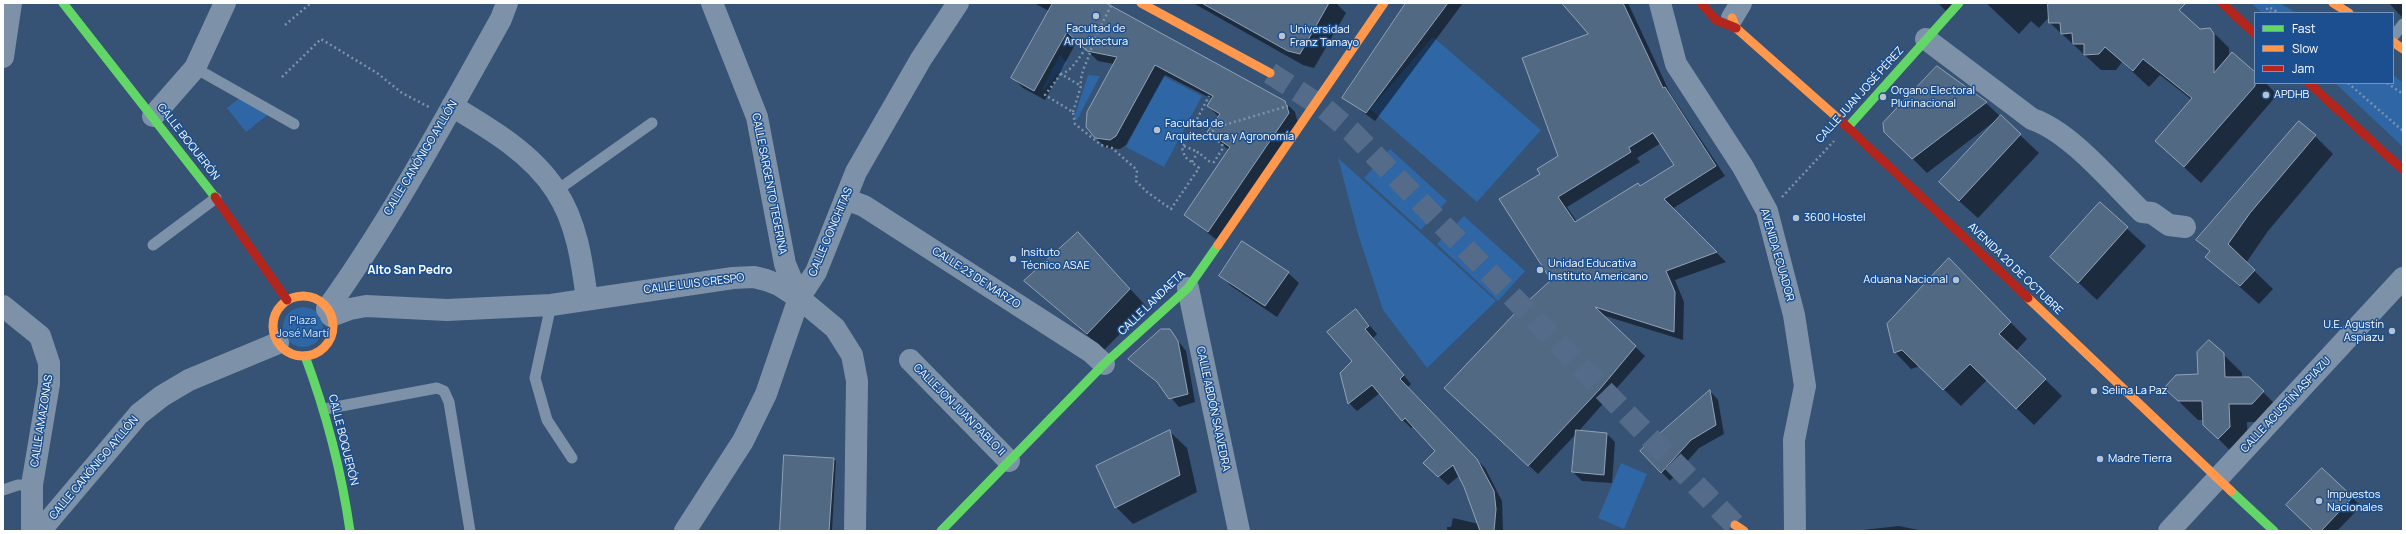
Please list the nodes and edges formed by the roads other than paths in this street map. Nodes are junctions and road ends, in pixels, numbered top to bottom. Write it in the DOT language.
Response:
graph roads {
  1 [pos="11,3"];
  2 [pos="63,3"];
  3 [pos="225,3"];
  4 [pos="507,3"];
  5 [pos="712,3"];
  6 [pos="958,3"];
  7 [pos="1141,3"];
  8 [pos="1384,3"];
  9 [pos="1660,3"];
  10 [pos="1701,3"];
  11 [pos="1959,3"];
  12 [pos="2333,3"];
  13 [pos="2218,5"];
  14 [pos="2346,12"];
  15 [pos="1736,16"];
  16 [pos="2403,24"];
  17 [pos="2254,33"];
  18 [pos="2394,36"];
  19 [pos="1926,39"];
  20 [pos="2394,43"];
  21 [pos="2403,49"];
  22 [pos="3,57"];
  23 [pos="195,68"];
  24 [pos="1270,73"];
  25 [pos="2310,84"];
  26 [pos="450,111"];
  27 [pos="153,116"];
  28 [pos="652,123"];
  29 [pos="294,124"];
  30 [pos="1848,126"];
  31 [pos="2403,170"];
  32 [pos="556,191"];
  33 [pos="216,198"];
  34 [pos="845,199"];
  35 [pos="2185,227"];
  36 [pos="153,245"];
  37 [pos="2403,278"];
  38 [pos="1188,288"];
  39 [pos="799,298"];
  40 [pos="587,299"];
  41 [pos="287,300"];
  42 [pos="3,306"];
  43 [pos="551,306"];
  44 [pos="329,312"];
  45 [pos="278,343"];
  46 [pos="305,356"];
  47 [pos="910,360"];
  48 [pos="1104,364"];
  49 [pos="325,409"];
  50 [pos="572,458"];
  51 [pos="1009,461"];
  52 [pos="2218,478"];
  53 [pos="32,485"];
  54 [pos="3,490"];
  55 [pos="1735,526"];
  56 [pos="32,531"];
  57 [pos="40,531"];
  58 [pos="350,531"];
  59 [pos="470,531"];
  60 [pos="685,531"];
  61 [pos="855,531"];
  62 [pos="941,531"];
  63 [pos="1239,531"];
  64 [pos="1744,531"];
  65 [pos="1795,531"];
  66 [pos="2169,531"];
  67 [pos="2274,531"];
  1 -- 22 [label="street"];
  2 -- 27 [label="main road, CALLE BOQUERÓN"];
  3 -- 23 [label="street"];
  4 -- 26 [label="street, CALLE CANÓNIGO AYLLÓN"];
  5 -- 39 [label="street, CALLE SARGENTO TEGERINA"];
  6 -- 34 [label="street, CALLE CONCHITAS"];
  7 -- 24 [label="main road"];
  8 -- 38 [label="main road, CALLE LANDAETA"];
  9 -- 65 [label="street, AVENIDA ECUADOR"];
  10 -- 15 [label="main road, AVENIDA 20 DE OCTUBRE"];
  11 -- 19 [label="main road, CALLE JUAN JOSÉ PÉREZ"];
  12 -- 14 [label="main road"];
  13 -- 17 [label="main road"];
  15 -- 30 [label="main road, AVENIDA 20 DE OCTUBRE"];
  16 -- 18 [label="lane"];
  19 -- 30 [label="main road, CALLE JUAN JOSÉ PÉREZ"];
  19 -- 35 [label="street"];
  20 -- 21 [label="main road"];
  23 -- 27 [label="street"];
  23 -- 29 [label="lane"];
  25 -- 31 [label="main road"];
  26 -- 32 [label="street"];
  26 -- 44 [label="street, CALLE CANÓNIGO AYLLÓN"];
  27 -- 33 [label="main road, CALLE BOQUERÓN"];
  28 -- 32 [label="lane"];
  30 -- 52 [label="main road, AVENIDA 20 DE OCTUBRE"];
  32 -- 40 [label="street"];
  33 -- 36 [label="lane"];
  33 -- 41 [label="main road, CALLE BOQUERÓN"];
  34 -- 39 [label="street, CALLE CONCHITAS"];
  34 -- 48 [label="street, CALLE 23 DE MARZO"];
  37 -- 52 [label="street, CALLE AGUSTÍN ASPIAZU"];
  38 -- 48 [label="main road, CALLE LANDAETA"];
  38 -- 63 [label="street, CALLE ABDÓN SAAVEDRA"];
  39 -- 40 [label="street, CALLE LUIS CRESPO"];
  39 -- 60 [label="street, CALLE CONCHITAS"];
  39 -- 61 [label="street, CALLE LUIS CRESPO"];
  40 -- 43 [label="street, CALLE LUIS CRESPO"];
  41 -- 44 [label="main road"];
  41 -- 45 [label="main road"];
  42 -- 53 [label="street, CALLE AMAZONAS"];
  43 -- 44 [label="street, CALLE LUIS CRESPO"];
  43 -- 50 [label="lane"];
  44 -- 46 [label="main road"];
  45 -- 46 [label="main road"];
  45 -- 57 [label="street, CALLE CANÓNIGO AYLLÓN"];
  46 -- 49 [label="main road, CALLE BOQUERÓN"];
  47 -- 51 [label="street, CALLEJON JUAN PABLO II"];
  48 -- 51 [label="main road, CALLE LANDAETA"];
  49 -- 58 [label="main road, CALLE BOQUERÓN"];
  49 -- 59 [label="lane"];
  51 -- 62 [label="main road, CALLE LANDAETA"];
  52 -- 66 [label="street, CALLE AGUSTÍN ASPIAZU"];
  52 -- 67 [label="main road, AVENIDA 20 DE OCTUBRE"];
  53 -- 54 [label="lane"];
  53 -- 56 [label="street, CALLE AMAZONAS"];
  55 -- 64 [label="main road"];
}
